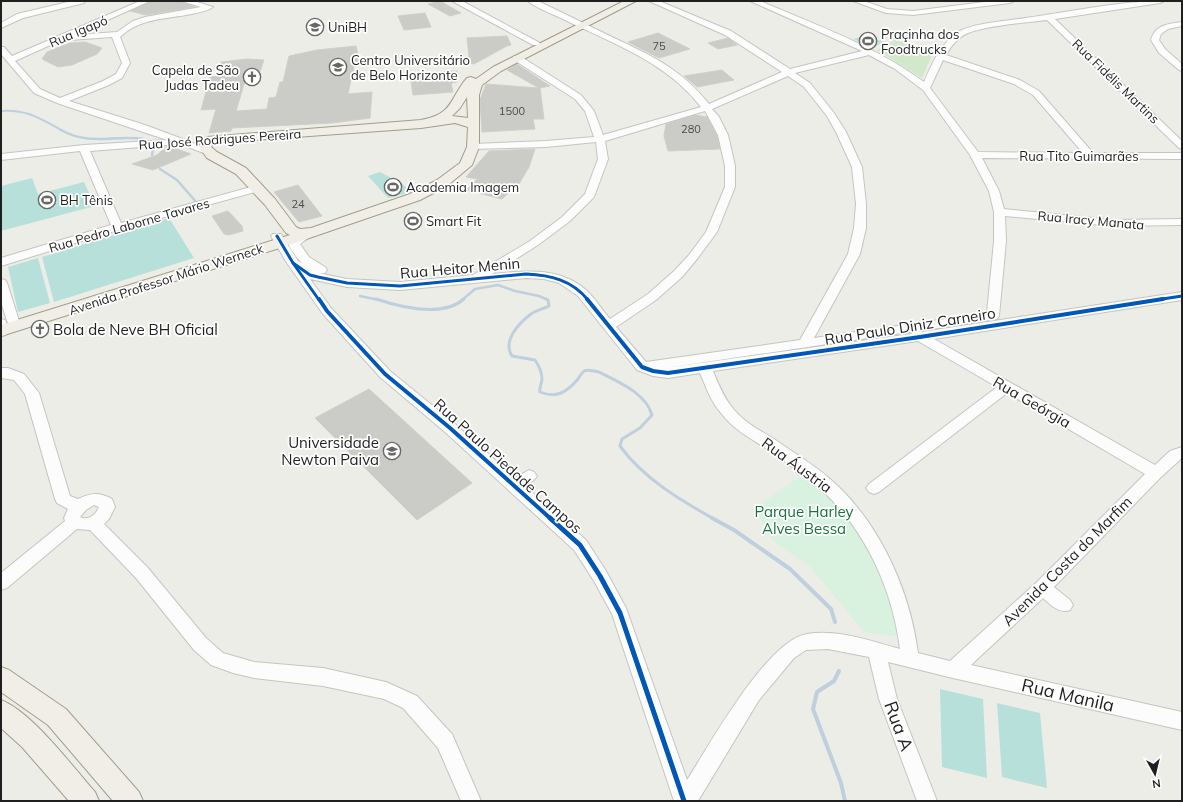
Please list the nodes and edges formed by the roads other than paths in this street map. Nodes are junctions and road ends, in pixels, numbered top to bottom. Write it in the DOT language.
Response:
graph roads {
  1 [pos="81,1"];
  2 [pos="146,1"];
  3 [pos="185,1"];
  4 [pos="456,1"];
  5 [pos="532,1"];
  6 [pos="621,1"];
  7 [pos="631,1"];
  8 [pos="653,1"];
  9 [pos="754,1"];
  10 [pos="857,1"];
  11 [pos="1010,1"];
  12 [pos="1160,1"];
  13 [pos="96,14"];
  14 [pos="118,14"];
  15 [pos="1049,17"];
  16 [pos="145,20"];
  17 [pos="1182,24"];
  18 [pos="579,25"];
  19 [pos="1,26"];
  20 [pos="119,34"];
  21 [pos="58,39"];
  22 [pos="527,50"];
  23 [pos="870,52"];
  24 [pos="5,54"];
  25 [pos="941,56"];
  26 [pos="1182,68"];
  27 [pos="789,72"];
  28 [pos="926,88"];
  29 [pos="60,102"];
  30 [pos="707,108"];
  31 [pos="438,120"];
  32 [pos="474,125"];
  33 [pos="600,139"];
  34 [pos="183,141"];
  35 [pos="166,142"];
  36 [pos="1182,146"];
  37 [pos="473,147"];
  38 [pos="84,148"];
  39 [pos="211,149"];
  40 [pos="975,155"];
  41 [pos="1091,156"];
  42 [pos="1182,156"];
  43 [pos="1,157"];
  44 [pos="258,188"];
  45 [pos="270,202"];
  46 [pos="999,212"];
  47 [pos="1182,222"];
  48 [pos="117,226"];
  49 [pos="310,232"];
  50 [pos="279,239"];
  51 [pos="1,262"];
  52 [pos="293,263"];
  53 [pos="310,264"];
  54 [pos="499,270"];
  55 [pos="318,277"];
  56 [pos="342,282"];
  57 [pos="1,283"];
  58 [pos="361,283"];
  59 [pos="1182,287"];
  60 [pos="1182,296"];
  61 [pos="326,304"];
  62 [pos="993,316"];
  63 [pos="608,326"];
  64 [pos="4,327"];
  65 [pos="910,327"];
  66 [pos="920,337"];
  67 [pos="804,344"];
  68 [pos="642,367"];
  69 [pos="705,368"];
  70 [pos="1,373"];
  71 [pos="1006,387"];
  72 [pos="1182,452"];
  73 [pos="1156,473"];
  74 [pos="529,476"];
  75 [pos="514,486"];
  76 [pos="874,488"];
  77 [pos="79,505"];
  78 [pos="75,522"];
  79 [pos="93,523"];
  80 [pos="1,583"];
  81 [pos="1042,588"];
  82 [pos="1064,605"];
  83 [pos="876,650"];
  84 [pos="910,659"];
  85 [pos="953,670"];
  86 [pos="1,678"];
  87 [pos="1,712"];
  88 [pos="1182,721"];
  89 [pos="86,801"];
  90 [pos="130,801"];
  91 [pos="471,801"];
  92 [pos="685,801"];
  93 [pos="926,801"];
  1 -- 19 [label="street"];
  2 -- 14 [label="street, Rua Igapó"];
  3 -- 16 [label="street"];
  4 -- 22 [label="street"];
  5 -- 18 [label="street"];
  6 -- 18 [label="main road, Avenida Professor Mário Werneck"];
  7 -- 18 [label="main road, Avenida Professor Mário Werneck"];
  8 -- 27 [label="street"];
  9 -- 23 [label="street"];
  10 -- 11 [label="street"];
  12 -- 15 [label="street"];
  13 -- 24 [label="street, Rua Igapó"];
  14 -- 16 [label="street"];
  14 -- 21 [label="street, Rua Igapó"];
  15 -- 25 [label="street"];
  15 -- 36 [label="street, Rua Fidélis Martins"];
  16 -- 20 [label="street"];
  17 -- 26 [label="street"];
  18 -- 22 [label="main road, Avenida Professor Mário Werneck"];
  18 -- 30 [label="street"];
  20 -- 21 [label="street"];
  20 -- 29 [label="street"];
  21 -- 24 [label="street, Rua Igapó"];
  22 -- 31 [label="main road, Avenida Professor Mário Werneck"];
  22 -- 32 [label="main road, Avenida Professor Mário Werneck"];
  22 -- 33 [label="street"];
  23 -- 27 [label="street"];
  23 -- 28 [label="street"];
  24 -- 29 [label="street"];
  25 -- 28 [label="street"];
  25 -- 41 [label="street"];
  27 -- 30 [label="street"];
  27 -- 67 [label="street"];
  28 -- 40 [label="street"];
  29 -- 34 [label="street"];
  30 -- 33 [label="street"];
  30 -- 63 [label="street"];
  31 -- 32 [label="main road, Rua José Rodrigues Pereira"];
  31 -- 39 [label="main road, Rua José Rodrigues Pereira"];
  32 -- 37 [label="main road, Avenida Professor Mário Werneck"];
  33 -- 37 [label="street"];
  33 -- 54 [label="street"];
  34 -- 35 [label="street, Rua José Rodrigues Pereira"];
  34 -- 39 [label="street"];
  35 -- 38 [label="street, Rua José Rodrigues Pereira"];
  35 -- 39 [label="street"];
  37 -- 49 [label="main road, Avenida Professor Mário Werneck"];
  38 -- 43 [label="street, Rua José Rodrigues Pereira"];
  38 -- 48 [label="street"];
  39 -- 44 [label="main road"];
  40 -- 41 [label="street, Rua Tito Guimarães"];
  40 -- 46 [label="street"];
  41 -- 42 [label="street, Rua Tito Guimarães"];
  44 -- 45 [label="main road"];
  44 -- 48 [label="street, Rua Pedro Laborne Tavares"];
  45 -- 49 [label="main road"];
  45 -- 50 [label="main road"];
  46 -- 47 [label="street, Rua Iracy Manata"];
  46 -- 62 [label="street"];
  48 -- 51 [label="street, Rua Pedro Laborne Tavares"];
  49 -- 50 [label="main road, Avenida Professor Mário Werneck"];
  49 -- 53 [label="street, Rua Heitor Menin"];
  50 -- 52 [label="street, Rua Paulo Piedade Campos"];
  50 -- 64 [label="main road, Avenida Professor Mário Werneck"];
  52 -- 55 [label="street, Rua Heitor Menin"];
  52 -- 61 [label="street, Rua Paulo Piedade Campos"];
  53 -- 55 [label="street, Rua Paulo Piedade Campos"];
  53 -- 58 [label="street, Rua Heitor Menin"];
  54 -- 58 [label="street, Rua Heitor Menin"];
  54 -- 63 [label="street, Rua Heitor Menin"];
  55 -- 56 [label="street, Rua Heitor Menin"];
  55 -- 61 [label="street, Rua Paulo Piedade Campos"];
  56 -- 58 [label="street, Rua Heitor Menin"];
  56 -- 61 [label="street"];
  57 -- 64 [label="street"];
  59 -- 62 [label="street, Rua Paulo Diniz Carneiro"];
  60 -- 66 [label="street, Rua Paulo Diniz Carneiro"];
  61 -- 75 [label="street, Rua Paulo Piedade Campos"];
  62 -- 65 [label="street, Rua Paulo Diniz Carneiro"];
  63 -- 68 [label="street, Rua Heitor Menin"];
  65 -- 66 [label="street, Rua Geórgia"];
  65 -- 67 [label="street, Rua Paulo Diniz Carneiro"];
  66 -- 69 [label="street, Rua Paulo Diniz Carneiro"];
  66 -- 71 [label="street, Rua Geórgia"];
  67 -- 68 [label="street, Rua Paulo Diniz Carneiro"];
  68 -- 69 [label="street, Rua Paulo Diniz Carneiro"];
  69 -- 84 [label="street, Rua Áustria"];
  70 -- 77 [label="street"];
  71 -- 73 [label="street, Rua Geórgia"];
  71 -- 76 [label="street"];
  72 -- 73 [label="street, Avenida Costa do Marfim"];
  73 -- 81 [label="street, Avenida Costa do Marfim"];
  74 -- 75 [label="street"];
  75 -- 92 [label="street, Rua Paulo Piedade Campos"];
  77 -- 78 [label="street"];
  77 -- 79 [label="street"];
  78 -- 79 [label="street"];
  78 -- 80 [label="street"];
  79 -- 91 [label="street"];
  81 -- 82 [label="street"];
  81 -- 85 [label="street, Avenida Costa do Marfim"];
  83 -- 84 [label="street, Rua Manila"];
  83 -- 92 [label="street, Rua Manila"];
  83 -- 93 [label="street, Rua A"];
  84 -- 85 [label="street, Rua Manila"];
  85 -- 88 [label="street, Rua Manila"];
  86 -- 90 [label="main road"];
  87 -- 89 [label="main road"];
}
